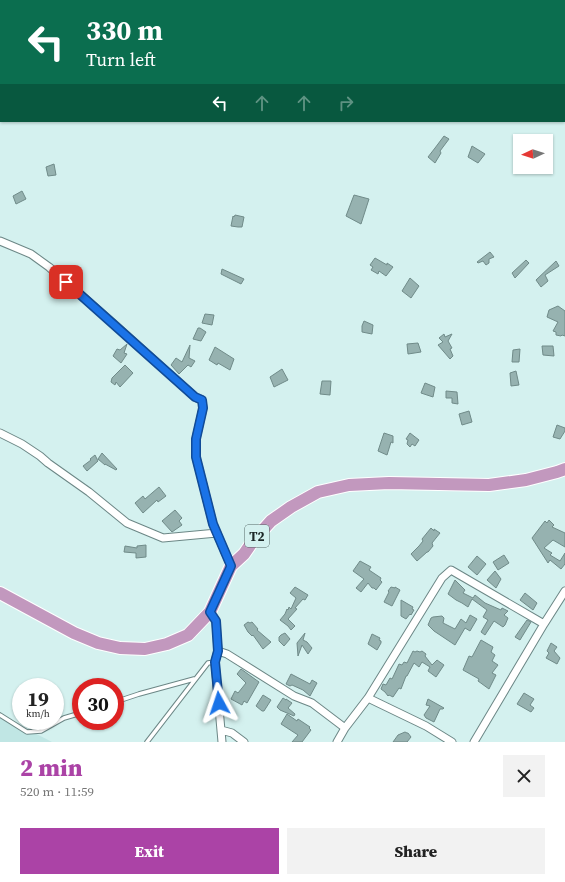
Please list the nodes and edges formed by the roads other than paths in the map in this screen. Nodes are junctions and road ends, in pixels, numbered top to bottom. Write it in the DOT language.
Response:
graph roads {
  1 [pos="0,241"];
  2 [pos="0,433"];
  3 [pos="565,469"];
  4 [pos="217,533"];
  5 [pos="231,566"];
  6 [pos="565,591"];
  7 [pos="0,593"];
  8 [pos="210,612"];
  9 [pos="544,624"];
  10 [pos="218,651"];
  11 [pos="215,662"];
  12 [pos="196,679"];
  13 [pos="368,698"];
  14 [pos="124,699"];
  15 [pos="0,715"];
  16 [pos="72,716"];
  17 [pos="345,728"];
  18 [pos="221,730"];
  19 [pos="476,741"];
  20 [pos="147,742"];
  21 [pos="222,742"];
  22 [pos="244,742"];
  23 [pos="338,742"];
  24 [pos="452,742"];
  1 -- 4 [label="street"];
  2 -- 4 [label="street"];
  3 -- 5 [label="highway, T2"];
  4 -- 5 [label="street"];
  5 -- 8 [label="highway, T2"];
  6 -- 9 [label="street"];
  7 -- 8 [label="highway, T2"];
  8 -- 10 [label="street"];
  9 -- 13 [label="street"];
  9 -- 19 [label="street"];
  10 -- 11 [label="street"];
  10 -- 17 [label="street"];
  11 -- 12 [label="lane"];
  11 -- 18 [label="street"];
  12 -- 14 [label="lane"];
  12 -- 20 [label="lane"];
  13 -- 17 [label="street"];
  13 -- 24 [label="street"];
  15 -- 16 [label="lane"];
  17 -- 23 [label="street"];
  18 -- 21 [label="street"];
  18 -- 22 [label="street"];
}
